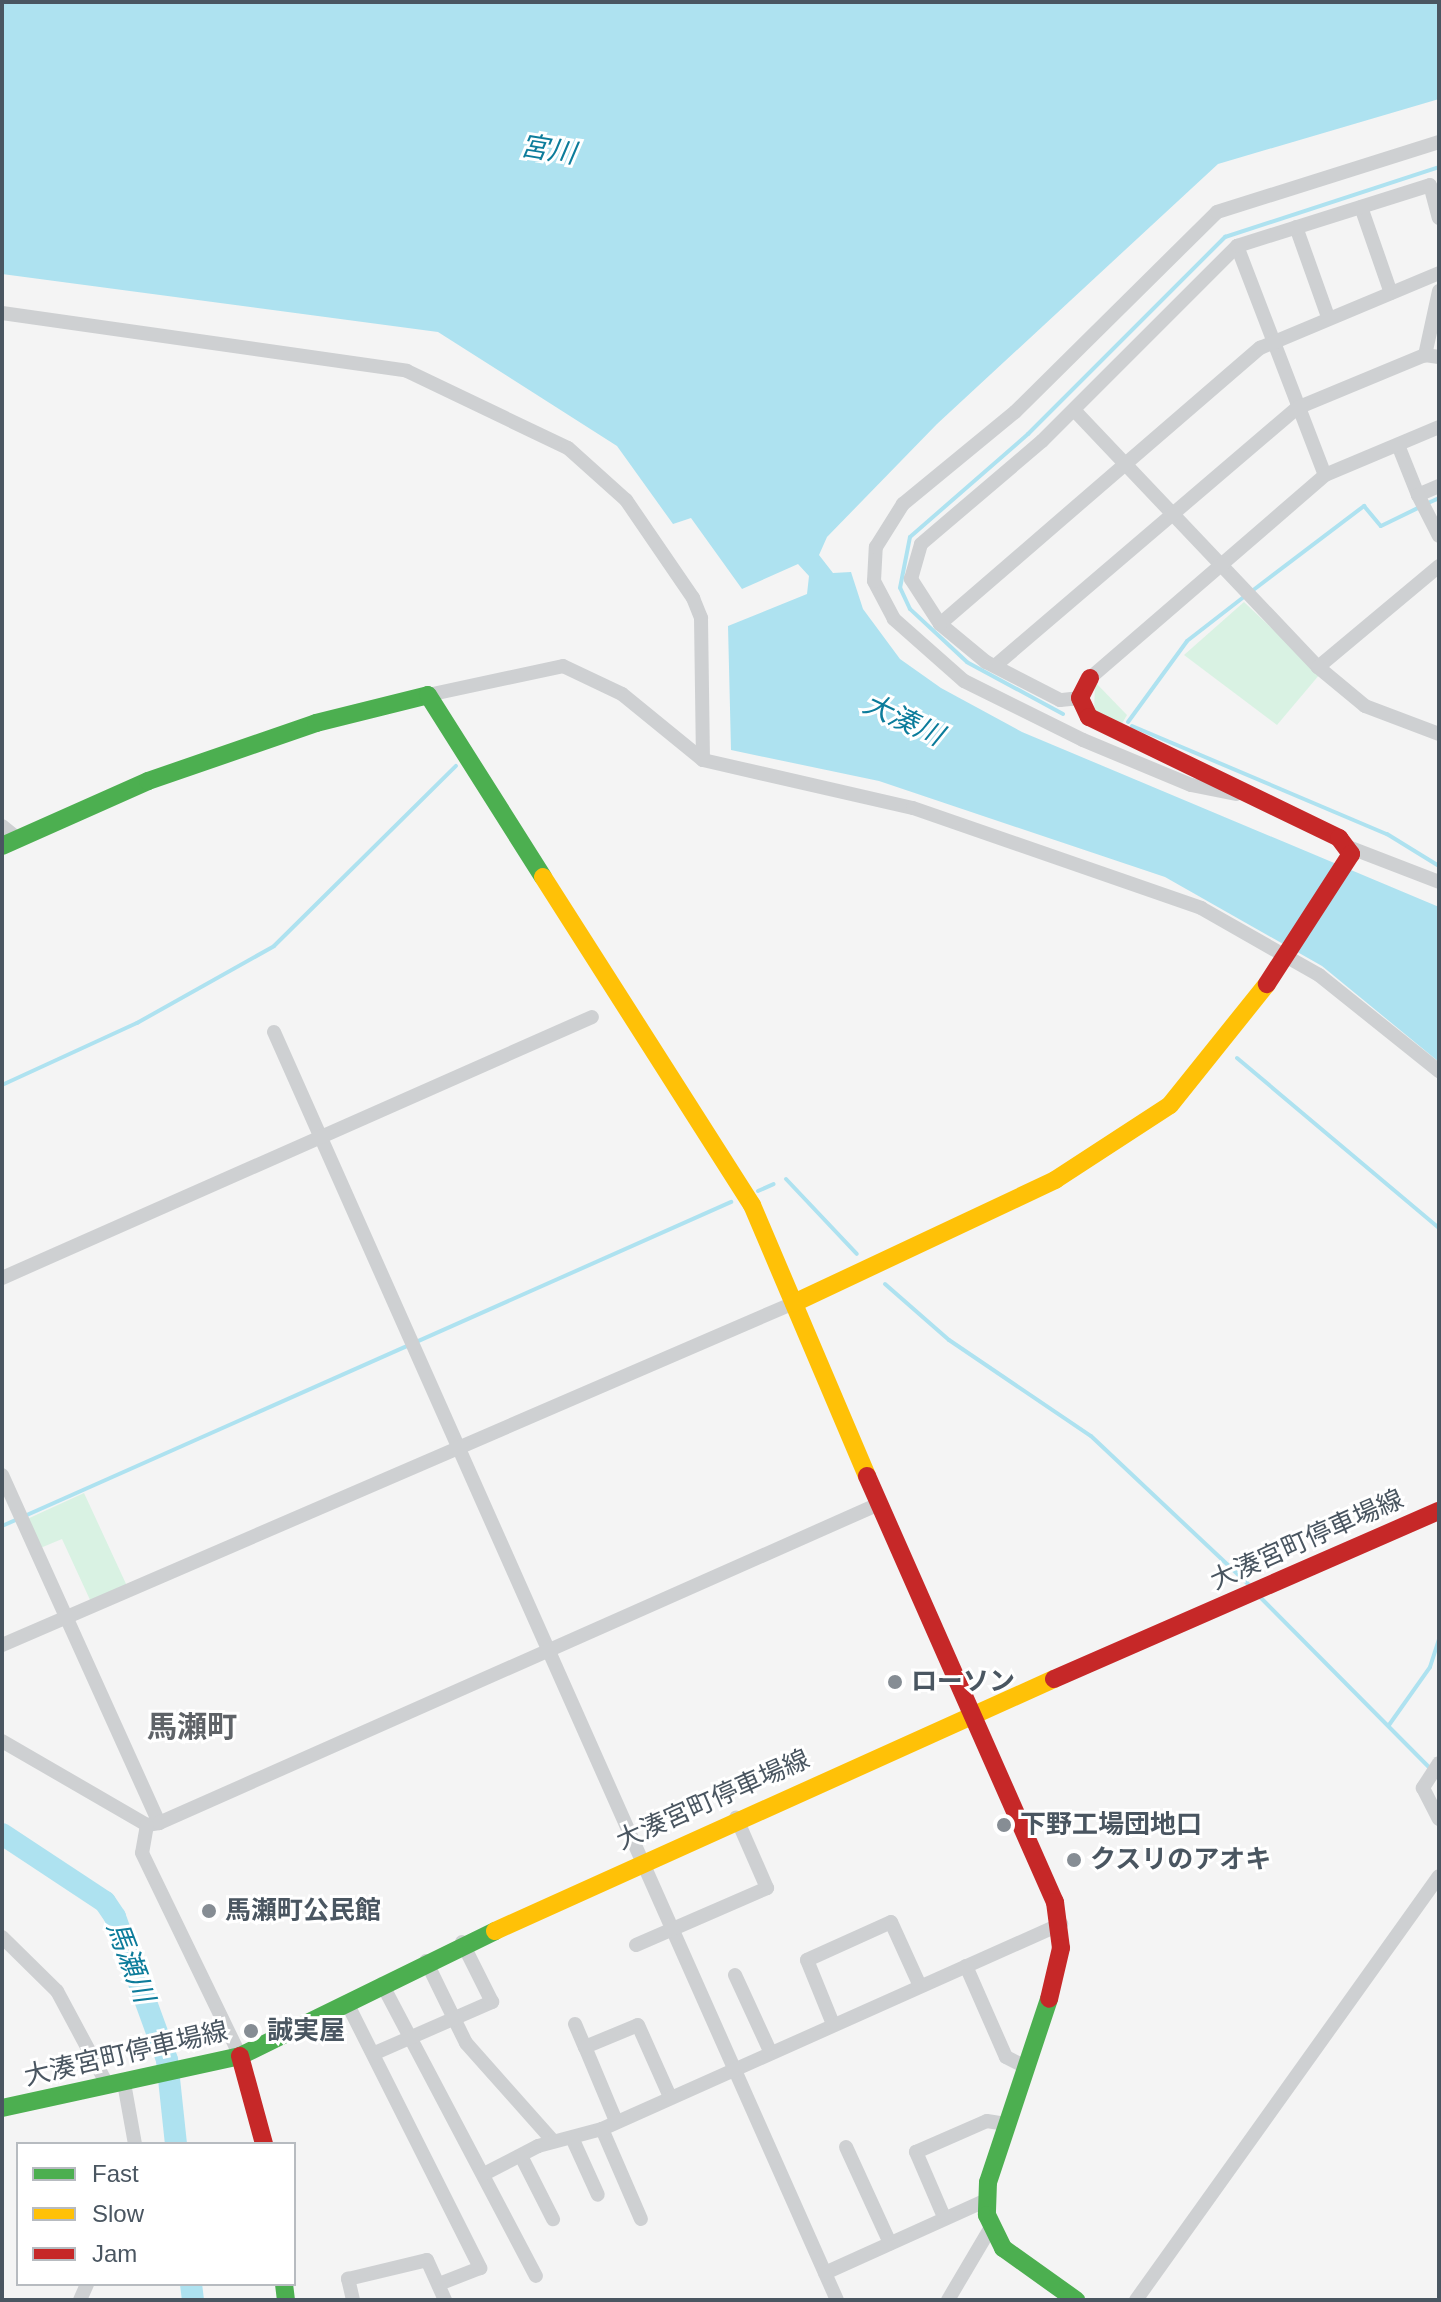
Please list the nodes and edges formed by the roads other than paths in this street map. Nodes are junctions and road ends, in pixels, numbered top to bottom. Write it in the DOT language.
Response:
graph roads {
  1 [pos="1439,142"];
  2 [pos="1434,183"];
  3 [pos="1361,207"];
  4 [pos="1439,218"];
  5 [pos="1296,227"];
  6 [pos="1237,246"];
  7 [pos="1439,273"];
  8 [pos="1439,291"];
  9 [pos="1391,293"];
  10 [pos="2,313"];
  11 [pos="1328,317"];
  12 [pos="1273,341"];
  13 [pos="1432,356"];
  14 [pos="1297,408"];
  15 [pos="1074,410"];
  16 [pos="1439,427"];
  17 [pos="1398,445"];
  18 [pos="1126,464"];
  19 [pos="1325,475"];
  20 [pos="1439,486"];
  21 [pos="1426,505"];
  22 [pos="1173,514"];
  23 [pos="1439,536"];
  24 [pos="1220,565"];
  25 [pos="1439,566"];
  26 [pos="940,624"];
  27 [pos="996,665"];
  28 [pos="1318,667"];
  29 [pos="1090,678"];
  30 [pos="428,695"];
  31 [pos="1080,698"];
  32 [pos="1439,734"];
  33 [pos="703,760"];
  34 [pos="1239,795"];
  35 [pos="2,826"];
  36 [pos="10,842"];
  37 [pos="1349,854"];
  38 [pos="1439,882"];
  39 [pos="1286,955"];
  40 [pos="592,1017"];
  41 [pos="274,1032"];
  42 [pos="1439,1071"];
  43 [pos="322,1136"];
  44 [pos="2,1278"];
  45 [pos="794,1303"];
  46 [pos="460,1445"];
  47 [pos="2,1475"];
  48 [pos="879,1504"];
  49 [pos="1438,1514"];
  50 [pos="67,1618"];
  51 [pos="2,1645"];
  52 [pos="552,1650"];
  53 [pos="968,1716"];
  54 [pos="2,1741"];
  55 [pos="1439,1764"];
  56 [pos="736,1817"];
  57 [pos="1439,1819"];
  58 [pos="153,1824"];
  59 [pos="643,1858"];
  60 [pos="1439,1876"];
  61 [pos="1061,1924"];
  62 [pos="675,1927"];
  63 [pos="2,1937"];
  64 [pos="462,1942"];
  65 [pos="636,1945"];
  66 [pos="426,1961"];
  67 [pos="966,1966"];
  68 [pos="735,1975"];
  69 [pos="382,1984"];
  70 [pos="920,1986"];
  71 [pos="347,2003"];
  72 [pos="453,2016"];
  73 [pos="575,2024"];
  74 [pos="833,2024"];
  75 [pos="409,2034"];
  76 [pos="585,2047"];
  77 [pos="770,2051"];
  78 [pos="375,2053"];
  79 [pos="240,2056"];
  80 [pos="737,2065"];
  81 [pos="1026,2067"];
  82 [pos="116,2085"];
  83 [pos="670,2097"];
  84 [pos="2,2108"];
  85 [pos="616,2121"];
  86 [pos="1006,2124"];
  87 [pos="602,2129"];
  88 [pos="573,2140"];
  89 [pos="553,2141"];
  90 [pos="134,2142"];
  91 [pos="263,2142"];
  92 [pos="846,2147"];
  93 [pos="521,2156"];
  94 [pos="484,2174"];
  95 [pos="598,2195"];
  96 [pos="987,2200"];
  97 [pos="944,2217"];
  98 [pos="553,2219"];
  99 [pos="641,2219"];
  100 [pos="990,2229"];
  101 [pos="890,2243"];
  102 [pos="825,2273"];
  103 [pos="536,2276"];
  104 [pos="439,2284"];
  105 [pos="353,2300"];
  106 [pos="445,2300"];
  107 [pos="837,2300"];
  108 [pos="948,2300"];
  109 [pos="1076,2300"];
  110 [pos="1136,2300"];
  1 -- 34 [label="street"];
  2 -- 3 [label="street"];
  2 -- 4 [label="street"];
  3 -- 5 [label="street"];
  3 -- 9 [label="street"];
  5 -- 6 [label="street"];
  5 -- 11 [label="street"];
  6 -- 12 [label="street"];
  6 -- 15 [label="street"];
  7 -- 9 [label="street"];
  8 -- 13 [label="street"];
  9 -- 11 [label="street"];
  10 -- 33 [label="street"];
  11 -- 12 [label="street"];
  12 -- 14 [label="street"];
  12 -- 18 [label="street"];
  13 -- 14 [label="street"];
  14 -- 19 [label="street"];
  14 -- 22 [label="street"];
  15 -- 18 [label="street"];
  15 -- 26 [label="street"];
  16 -- 17 [label="street"];
  17 -- 19 [label="street"];
  17 -- 21 [label="street"];
  18 -- 22 [label="street"];
  18 -- 26 [label="street"];
  19 -- 24 [label="street"];
  20 -- 21 [label="street"];
  21 -- 23 [label="street"];
  22 -- 24 [label="street"];
  22 -- 27 [label="street"];
  24 -- 28 [label="street"];
  24 -- 29 [label="street"];
  25 -- 28 [label="street"];
  26 -- 27 [label="street"];
  27 -- 31 [label="street"];
  28 -- 32 [label="street"];
  29 -- 31 [label="street"];
  30 -- 33 [label="street"];
  30 -- 36 [label="street"];
  30 -- 45 [label="street"];
  31 -- 34 [label="street"];
  33 -- 39 [label="street"];
  34 -- 37 [label="street"];
  35 -- 36 [label="street"];
  37 -- 38 [label="street"];
  37 -- 39 [label="street"];
  39 -- 42 [label="street"];
  39 -- 45 [label="street"];
  40 -- 43 [label="street"];
  41 -- 43 [label="street"];
  43 -- 44 [label="street"];
  43 -- 46 [label="street"];
  45 -- 46 [label="street"];
  45 -- 48 [label="street"];
  46 -- 50 [label="street"];
  46 -- 52 [label="street"];
  47 -- 50 [label="street"];
  48 -- 52 [label="street"];
  48 -- 53 [label="street"];
  49 -- 53 [label="street, 大湊宮町停車場線"];
  50 -- 51 [label="street"];
  50 -- 58 [label="street"];
  52 -- 58 [label="street"];
  52 -- 59 [label="street"];
  53 -- 56 [label="street, 大湊宮町停車場線"];
  53 -- 61 [label="street"];
  54 -- 58 [label="street"];
  55 -- 57 [label="street"];
  56 -- 59 [label="street, 大湊宮町停車場線"];
  56 -- 62 [label="street"];
  58 -- 79 [label="street"];
  59 -- 62 [label="street"];
  59 -- 64 [label="street, 大湊宮町停車場線"];
  60 -- 110 [label="street"];
  61 -- 67 [label="street"];
  61 -- 81 [label="street"];
  62 -- 65 [label="street"];
  62 -- 80 [label="street"];
  63 -- 82 [label="street"];
  64 -- 66 [label="street, 大湊宮町停車場線"];
  64 -- 72 [label="street"];
  66 -- 69 [label="street, 大湊宮町停車場線"];
  66 -- 72 [label="street"];
  67 -- 70 [label="street"];
  67 -- 81 [label="street"];
  68 -- 77 [label="street"];
  69 -- 71 [label="street, 大湊宮町停車場線"];
  69 -- 75 [label="street"];
  70 -- 74 [label="street"];
  70 -- 74 [label="street"];
  71 -- 78 [label="street"];
  71 -- 79 [label="street, 大湊宮町停車場線"];
  72 -- 75 [label="street"];
  72 -- 89 [label="street"];
  73 -- 76 [label="street"];
  74 -- 77 [label="street"];
  75 -- 78 [label="street"];
  75 -- 94 [label="street"];
  76 -- 83 [label="street"];
  76 -- 85 [label="street"];
  77 -- 80 [label="street"];
  78 -- 104 [label="street"];
  79 -- 82 [label="street, 大湊宮町停車場線"];
  79 -- 91 [label="street"];
  80 -- 83 [label="street"];
  80 -- 102 [label="street"];
  81 -- 86 [label="street"];
  82 -- 84 [label="street, 大湊宮町停車場線"];
  82 -- 90 [label="street"];
  83 -- 85 [label="street"];
  85 -- 87 [label="street"];
  86 -- 96 [label="street"];
  86 -- 97 [label="street"];
  87 -- 88 [label="street"];
  87 -- 99 [label="street"];
  88 -- 89 [label="street"];
  88 -- 95 [label="street"];
  89 -- 93 [label="street"];
  92 -- 101 [label="street"];
  93 -- 94 [label="street"];
  93 -- 98 [label="street"];
  94 -- 103 [label="street"];
  96 -- 97 [label="street"];
  96 -- 100 [label="street"];
  97 -- 101 [label="street"];
  100 -- 108 [label="street"];
  100 -- 109 [label="street"];
  101 -- 102 [label="street"];
  102 -- 107 [label="street"];
  104 -- 105 [label="street"];
  104 -- 106 [label="street"];
}
